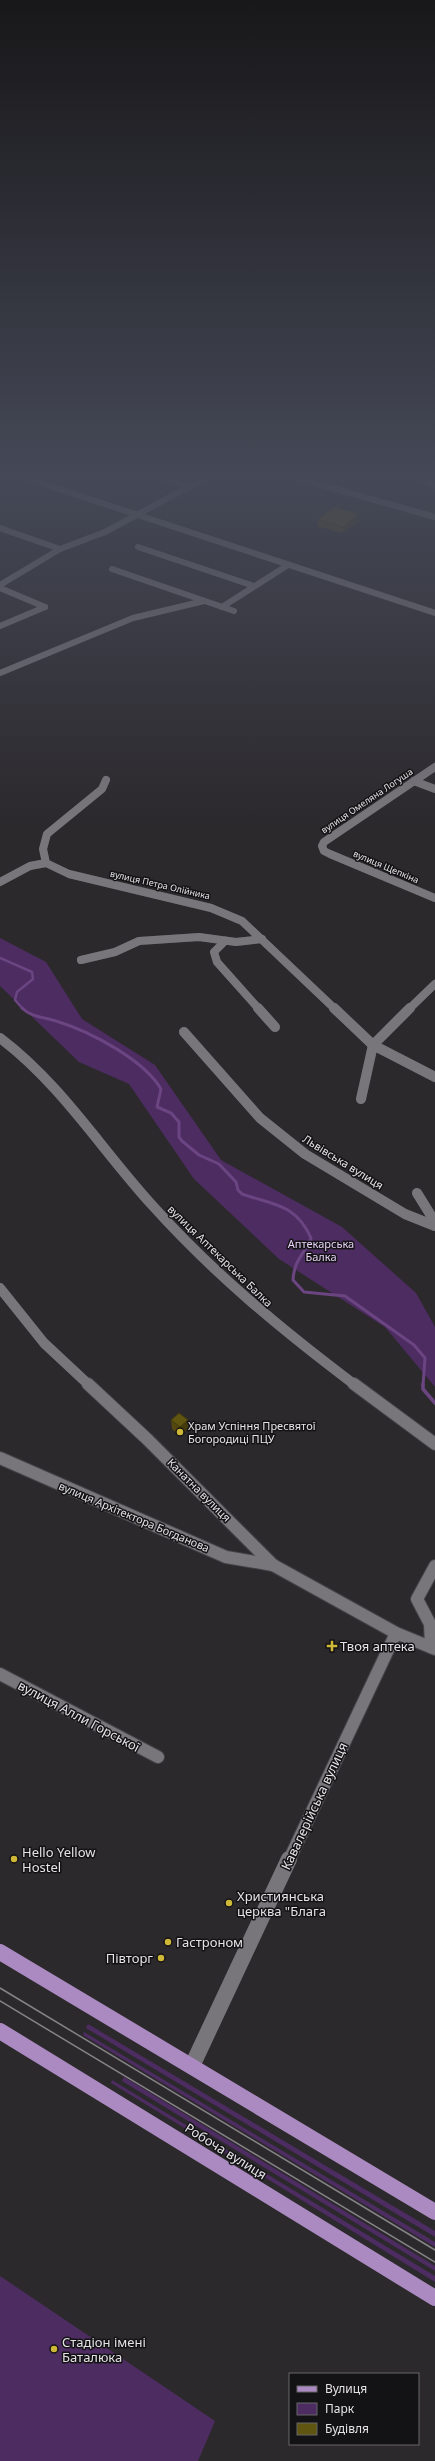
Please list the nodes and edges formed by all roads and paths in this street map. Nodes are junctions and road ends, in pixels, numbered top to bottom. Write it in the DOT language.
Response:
graph roads {
  1 [pos="13,592"];
  2 [pos="178,592"];
  3 [pos="245,592"];
  4 [pos="370,592"];
  5 [pos="204,601"];
  6 [pos="222,607"];
  7 [pos="234,611"];
  8 [pos="435,613"];
  9 [pos="0,626"];
  10 [pos="0,673"];
  11 [pos="435,767"];
  12 [pos="106,780"];
  13 [pos="414,782"];
  14 [pos="435,789"];
  15 [pos="330,854"];
  16 [pos="46,863"];
  17 [pos="0,882"];
  18 [pos="435,898"];
  19 [pos="262,939"];
  20 [pos="225,941"];
  21 [pos="81,960"];
  22 [pos="435,984"];
  23 [pos="275,1027"];
  24 [pos="184,1032"];
  25 [pos="0,1038"];
  26 [pos="373,1045"];
  27 [pos="435,1077"];
  28 [pos="361,1098"];
  29 [pos="417,1193"];
  30 [pos="435,1222"];
  31 [pos="435,1226"];
  32 [pos="0,1288"];
  33 [pos="435,1444"];
  34 [pos="0,1458"];
  35 [pos="272,1565"];
  36 [pos="435,1566"];
  37 [pos="396,1633"];
  38 [pos="433,1648"];
  39 [pos="0,1674"];
  40 [pos="158,1757"];
  41 [pos="0,1952"];
  42 [pos="0,2031"];
  43 [pos="192,2066"];
  44 [pos="435,2212"];
  45 [pos="435,2298"];
  1 -- 9 [label="street"];
  2 -- 5 [label="street"];
  3 -- 6 [label="street"];
  4 -- 8 [label="street"];
  5 -- 6 [label="street"];
  5 -- 10 [label="street"];
  6 -- 7 [label="street"];
  11 -- 13 [label="street, вулиця Омеляна Логуша"];
  12 -- 16 [label="street"];
  13 -- 14 [label="street"];
  13 -- 15 [label="street, вулиця Омеляна Логуша"];
  15 -- 18 [label="street, вулиця Щепкіна"];
  16 -- 17 [label="street"];
  16 -- 19 [label="street, вулиця Петра Олійника"];
  19 -- 20 [label="street"];
  19 -- 26 [label="street, вулиця Петра Олійника"];
  20 -- 21 [label="street"];
  20 -- 23 [label="street"];
  22 -- 26 [label="street"];
  24 -- 31 [label="street, Львівська вулиця"];
  25 -- 33 [label="street, вулиця Аптекарська Балка"];
  26 -- 27 [label="street, вулиця Петра Олійника"];
  26 -- 28 [label="street"];
  29 -- 30 [label="street"];
  32 -- 35 [label="street, Канатна вулиця"];
  34 -- 35 [label="street, вулиця Архітектора Богданова"];
  35 -- 37 [label="street, Канатна вулиця"];
  36 -- 38 [label="street, Канатна вулиця"];
  37 -- 38 [label="street, Канатна вулиця"];
  37 -- 43 [label="street, Кавалерійська вулиця"];
  39 -- 40 [label="street, вулиця Алли Горської"];
  41 -- 43 [label="main road"];
  42 -- 45 [label="main road, Робоча вулиця"];
  43 -- 44 [label="main road"];
}
